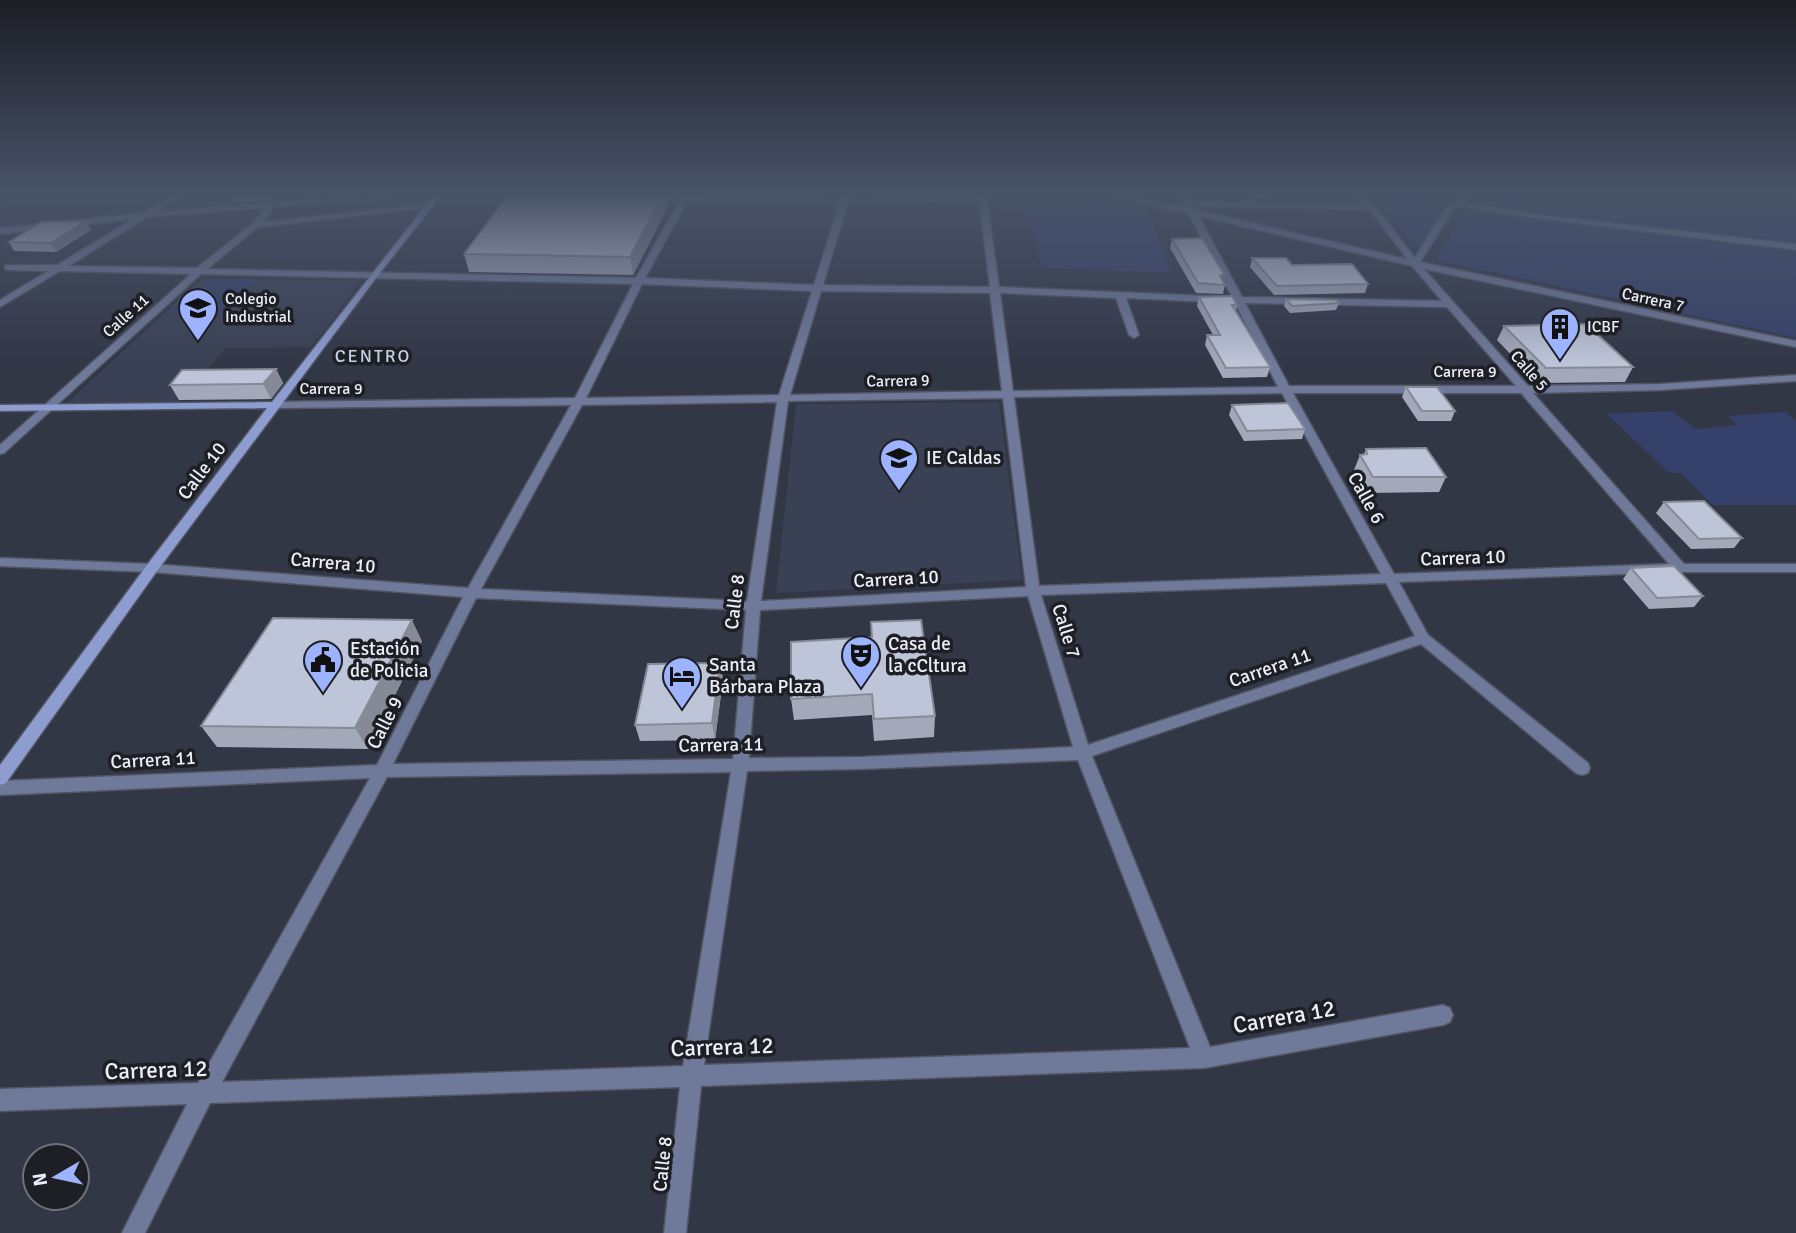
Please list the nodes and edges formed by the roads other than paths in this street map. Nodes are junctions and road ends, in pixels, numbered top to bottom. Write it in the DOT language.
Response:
graph roads {
  1 [pos="91,250"];
  2 [pos="226,250"];
  3 [pos="393,250"];
  4 [pos="657,250"];
  5 [pos="830,250"];
  6 [pos="991,250"];
  7 [pos="1212,250"];
  8 [pos="1362,250"];
  9 [pos="1404,250"];
  10 [pos="1424,250"];
  11 [pos="1415,264"];
  12 [pos="8,267"];
  13 [pos="60,269"];
  14 [pos="199,271"];
  15 [pos="373,276"];
  16 [pos="639,281"];
  17 [pos="818,288"];
  18 [pos="997,289"];
  19 [pos="1121,295"];
  20 [pos="1238,300"];
  21 [pos="0,304"];
  22 [pos="1450,304"];
  23 [pos="1134,335"];
  24 [pos="1796,344"];
  25 [pos="1796,378"];
  26 [pos="1780,380"];
  27 [pos="1522,388"];
  28 [pos="1285,389"];
  29 [pos="1796,392"];
  30 [pos="1009,394"];
  31 [pos="783,399"];
  32 [pos="579,403"];
  33 [pos="277,405"];
  34 [pos="0,408"];
  35 [pos="48,409"];
  36 [pos="0,451"];
  37 [pos="0,562"];
  38 [pos="152,568"];
  39 [pos="1680,568"];
  40 [pos="1796,568"];
  41 [pos="1389,580"];
  42 [pos="1033,591"];
  43 [pos="472,593"];
  44 [pos="753,606"];
  45 [pos="1423,638"];
  46 [pos="1083,753"];
  47 [pos="740,766"];
  48 [pos="1583,768"];
  49 [pos="382,771"];
  50 [pos="0,778"];
  51 [pos="0,789"];
  52 [pos="1443,1015"];
  53 [pos="1203,1058"];
  54 [pos="692,1074"];
  55 [pos="203,1095"];
  56 [pos="0,1100"];
  57 [pos="133,1233"];
  58 [pos="675,1233"];
  1 -- 13 [label="street"];
  2 -- 14 [label="street, Calle 11"];
  3 -- 15 [label="main road, Calle 10"];
  4 -- 16 [label="street, Calle 9"];
  5 -- 17 [label="street, Calle 8"];
  6 -- 18 [label="street, Calle 7"];
  7 -- 20 [label="street, Calle 6"];
  8 -- 11 [label="street, Carrera 7"];
  9 -- 11 [label="street, Calle 5"];
  10 -- 11 [label="street"];
  11 -- 22 [label="street, Calle 5"];
  11 -- 24 [label="street, Carrera 7"];
  12 -- 13 [label="street"];
  13 -- 14 [label="street"];
  13 -- 21 [label="street"];
  14 -- 15 [label="street"];
  14 -- 35 [label="street, Calle 11"];
  15 -- 16 [label="street"];
  15 -- 33 [label="main road, Calle 10"];
  16 -- 17 [label="street"];
  16 -- 32 [label="street, Calle 9"];
  17 -- 18 [label="street"];
  17 -- 31 [label="street, Calle 8"];
  18 -- 19 [label="street"];
  18 -- 30 [label="street, Calle 7"];
  19 -- 20 [label="street"];
  19 -- 23 [label="street"];
  20 -- 22 [label="street"];
  20 -- 28 [label="street, Calle 6"];
  22 -- 27 [label="street, Calle 5"];
  25 -- 26 [label="street, Carrera 9"];
  26 -- 27 [label="street, Carrera 9"];
  26 -- 29 [label="street"];
  27 -- 28 [label="street, Carrera 9"];
  27 -- 39 [label="street, Calle 5"];
  28 -- 30 [label="street, Carrera 9"];
  28 -- 41 [label="street, Calle 6"];
  30 -- 31 [label="street, Carrera 9"];
  30 -- 42 [label="street, Calle 7"];
  31 -- 32 [label="street, Carrera 9"];
  31 -- 44 [label="street, Calle 8"];
  32 -- 33 [label="street, Carrera 9"];
  32 -- 43 [label="street, Calle 9"];
  33 -- 35 [label="main road, Carrera 9"];
  33 -- 38 [label="main road, Calle 10"];
  34 -- 35 [label="main road, Carrera 9"];
  35 -- 36 [label="street, Calle 11"];
  37 -- 38 [label="street, Carrera 10"];
  38 -- 43 [label="street, Carrera 10"];
  38 -- 50 [label="main road, Calle 10"];
  39 -- 40 [label="street, Carrera 10"];
  39 -- 41 [label="street, Carrera 10"];
  41 -- 42 [label="street, Carrera 10"];
  41 -- 45 [label="street, Calle 6"];
  42 -- 44 [label="street, Carrera 10"];
  42 -- 46 [label="street, Calle 7"];
  43 -- 44 [label="street, Carrera 10"];
  43 -- 49 [label="street, Calle 9"];
  44 -- 47 [label="street, Calle 8"];
  45 -- 46 [label="street, Carrera 11"];
  45 -- 48 [label="street, Calle 6"];
  46 -- 47 [label="street, Carrera 11"];
  46 -- 53 [label="street, Calle 7"];
  47 -- 49 [label="street, Carrera 11"];
  47 -- 54 [label="street, Calle 8"];
  49 -- 51 [label="street, Carrera 11"];
  49 -- 55 [label="street, Calle 9"];
  52 -- 53 [label="street, Carrera 12"];
  53 -- 54 [label="street, Carrera 12"];
  54 -- 55 [label="street, Carrera 12"];
  54 -- 58 [label="street, Calle 8"];
  55 -- 56 [label="street, Carrera 12"];
  55 -- 57 [label="street, Calle 9"];
}
